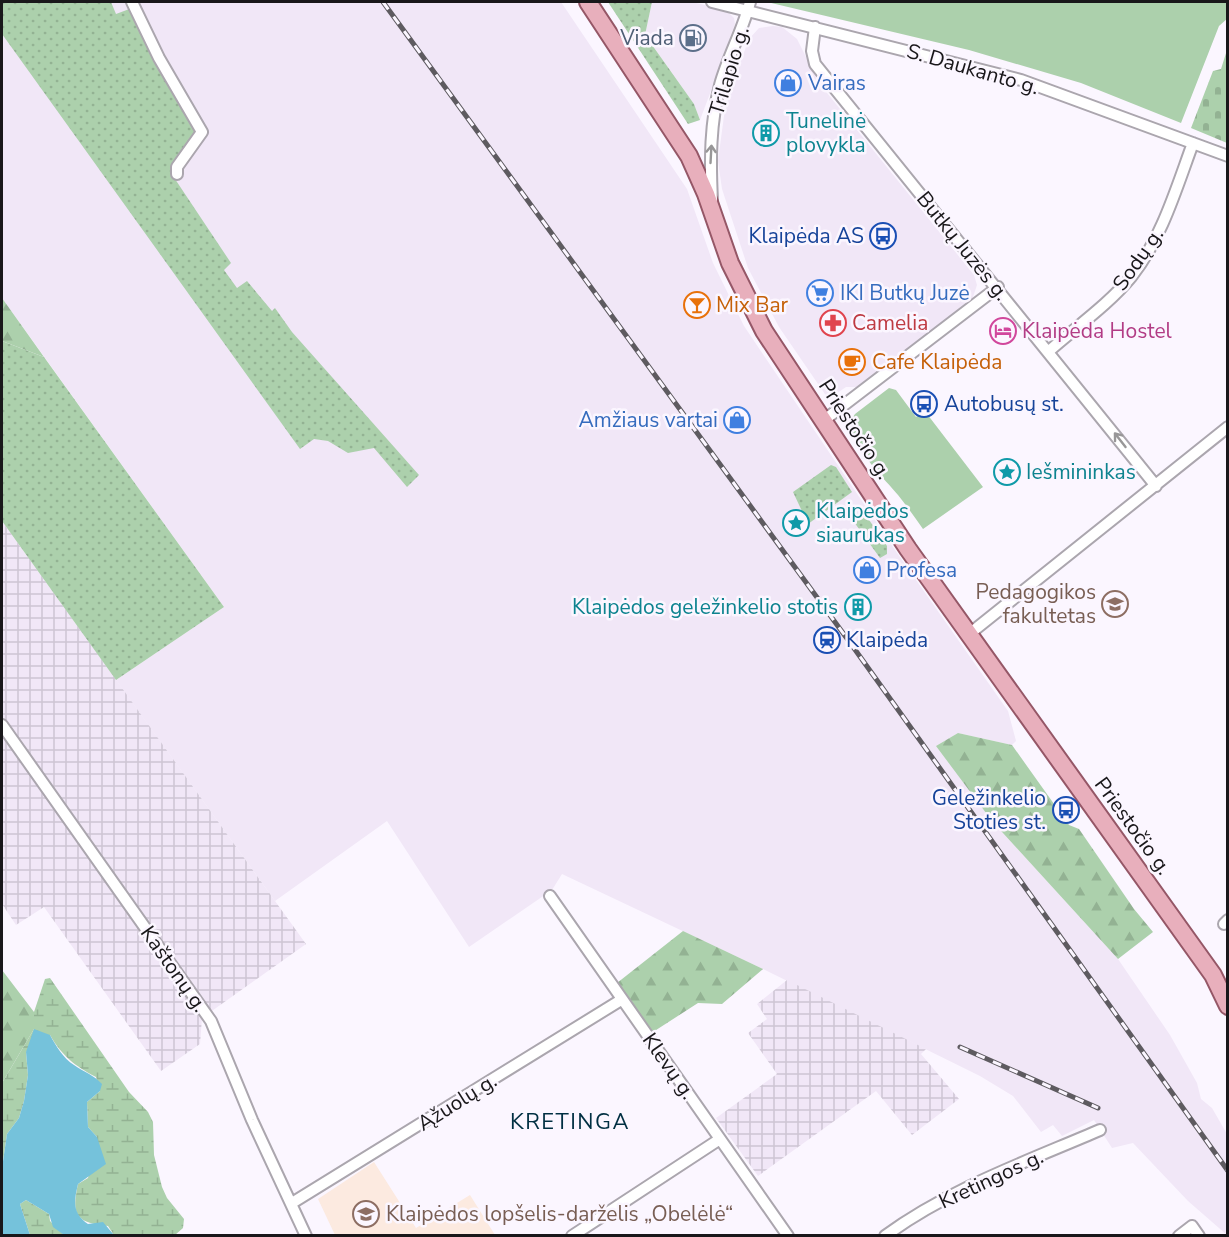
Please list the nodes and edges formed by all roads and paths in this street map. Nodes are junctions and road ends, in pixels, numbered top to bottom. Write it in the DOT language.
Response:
graph roads {
  1 [pos="132,2"];
  2 [pos="588,2"];
  3 [pos="712,2"];
  4 [pos="749,6"];
  5 [pos="815,27"];
  6 [pos="1193,143"];
  7 [pos="1227,156"];
  8 [pos="177,174"];
  9 [pos="712,212"];
  10 [pos="998,287"];
  11 [pos="1049,351"];
  12 [pos="823,421"];
  13 [pos="1227,427"];
  14 [pos="1156,486"];
  15 [pos="968,635"];
  16 [pos="2,725"];
  17 [pos="550,896"];
  18 [pos="621,1000"];
  19 [pos="1227,1006"];
  20 [pos="1100,1130"];
  21 [pos="720,1139"];
  22 [pos="292,1203"];
  23 [pos="306,1236"];
  24 [pos="572,1236"];
  25 [pos="788,1236"];
  26 [pos="885,1236"];
  27 [pos="1179,1236"];
  28 [pos="1199,1236"];
  1 -- 8 [label="street"];
  2 -- 9 [label="main road, Priestočio g."];
  3 -- 4 [label="street, S. Daukanto g."];
  4 -- 5 [label="street, S. Daukanto g."];
  9 -- 4 [label="street, Trilapio g., one-way"];
  5 -- 6 [label="street, S. Daukanto g."];
  5 -- 10 [label="street, Butkų Juzės g."];
  6 -- 7 [label="street, S. Daukanto g."];
  6 -- 11 [label="street, Sodų g."];
  9 -- 12 [label="main road, Priestočio g."];
  10 -- 11 [label="street, Butkų Juzės g."];
  10 -- 12 [label="street"];
  14 -- 11 [label="street, Butkų Juzės g., one-way"];
  12 -- 15 [label="main road, Priestočio g."];
  13 -- 14 [label="street"];
  14 -- 15 [label="street"];
  15 -- 19 [label="main road, Priestočio g."];
  16 -- 22 [label="street, Kaštonų g."];
  17 -- 18 [label="street, Klevų g."];
  18 -- 21 [label="street, Klevų g."];
  18 -- 22 [label="street, Ąžuolų g."];
  20 -- 26 [label="street, Kretingos g."];
  21 -- 24 [label="street"];
  21 -- 25 [label="street, Klevų g."];
  22 -- 23 [label="street, Kaštonų g."];
  27 -- 28 [label="street"];
}
